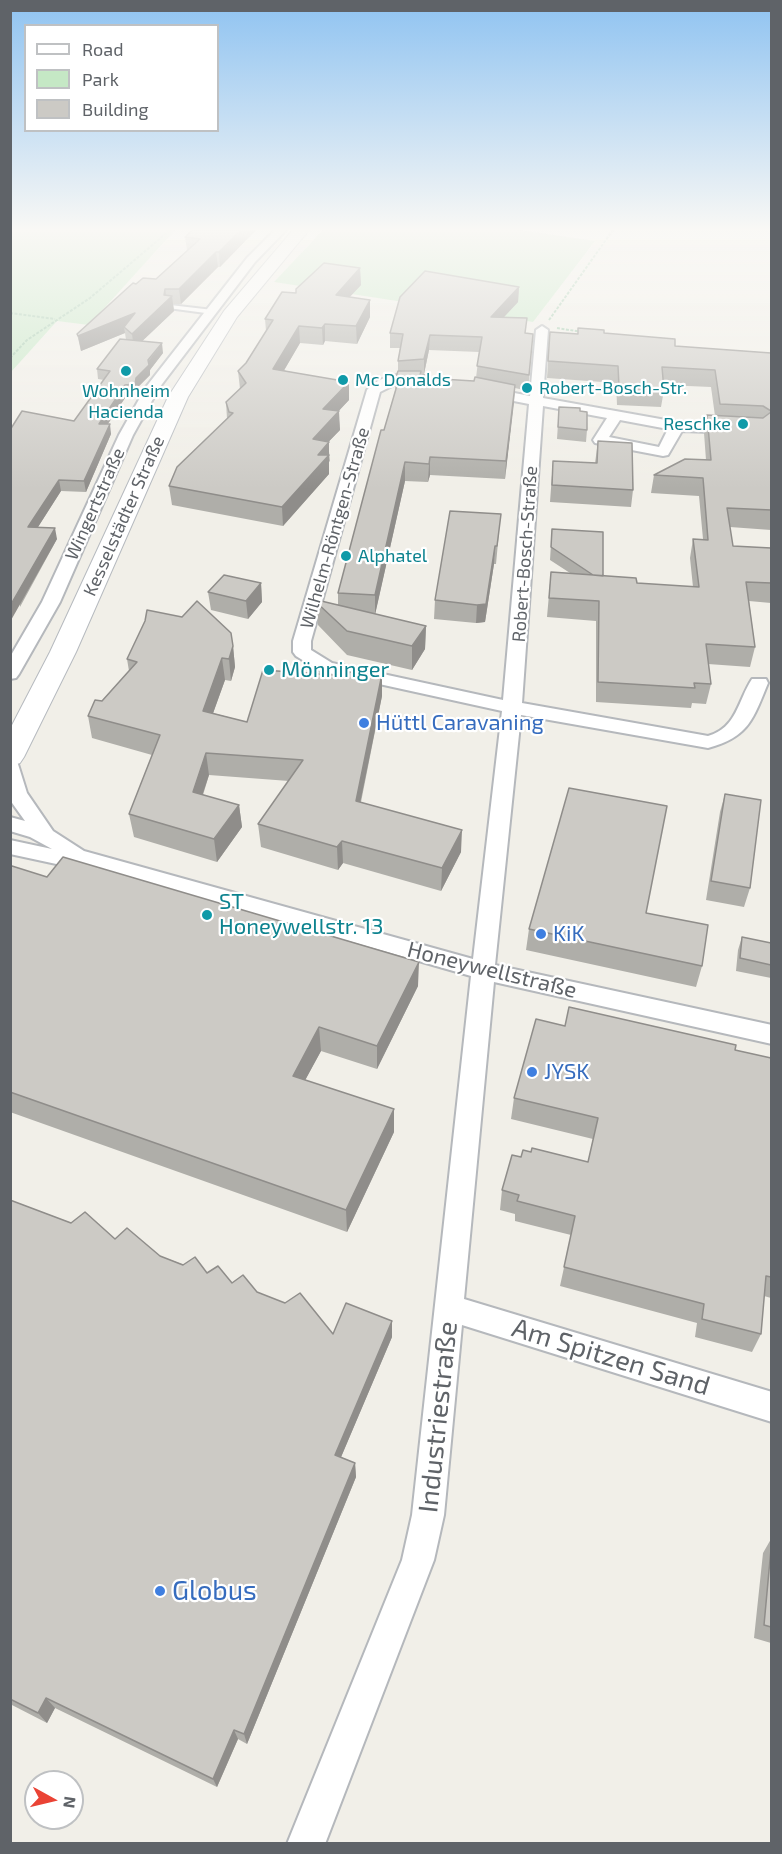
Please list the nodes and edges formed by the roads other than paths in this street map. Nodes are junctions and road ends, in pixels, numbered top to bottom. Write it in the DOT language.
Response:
graph roads {
  1 [pos="209,317"];
  2 [pos="229,317"];
  3 [pos="543,328"];
  4 [pos="439,383"];
  5 [pos="471,389"];
  6 [pos="536,401"];
  7 [pos="616,415"];
  8 [pos="677,426"];
  9 [pos="747,430"];
  10 [pos="10,674"];
  11 [pos="759,683"];
  12 [pos="512,707"];
  13 [pos="10,757"];
  14 [pos="10,766"];
  15 [pos="10,824"];
  16 [pos="44,833"];
  17 [pos="17,853"];
  18 [pos="77,856"];
  19 [pos="483,971"];
  20 [pos="771,1035"];
  21 [pos="450,1308"];
  22 [pos="771,1407"];
  23 [pos="306,1844"];
  1 -- 10 [label="street, Wingertstraße"];
  2 -- 13 [label="main road, Kesselstädter Straße"];
  3 -- 6 [label="street, Robert-Bosch-Straße"];
  4 -- 12 [label="street, Wilhelm-Röntgen-Straße"];
  5 -- 6 [label="street"];
  6 -- 7 [label="street"];
  6 -- 12 [label="street, Robert-Bosch-Straße"];
  7 -- 8 [label="street"];
  7 -- 8 [label="street"];
  8 -- 9 [label="street"];
  11 -- 12 [label="street"];
  12 -- 19 [label="street, Robert-Bosch-Straße"];
  14 -- 16 [label="street, Honeywellstraße"];
  15 -- 16 [label="street, Honeywellstraße"];
  16 -- 18 [label="street, Honeywellstraße"];
  17 -- 18 [label="street, Honeywellstraße"];
  18 -- 19 [label="street, Honeywellstraße"];
  19 -- 20 [label="street, Honeywellstraße"];
  19 -- 21 [label="street, Industriestraße"];
  21 -- 22 [label="street, Am Spitzen Sand"];
  21 -- 23 [label="street, Industriestraße"];
}
